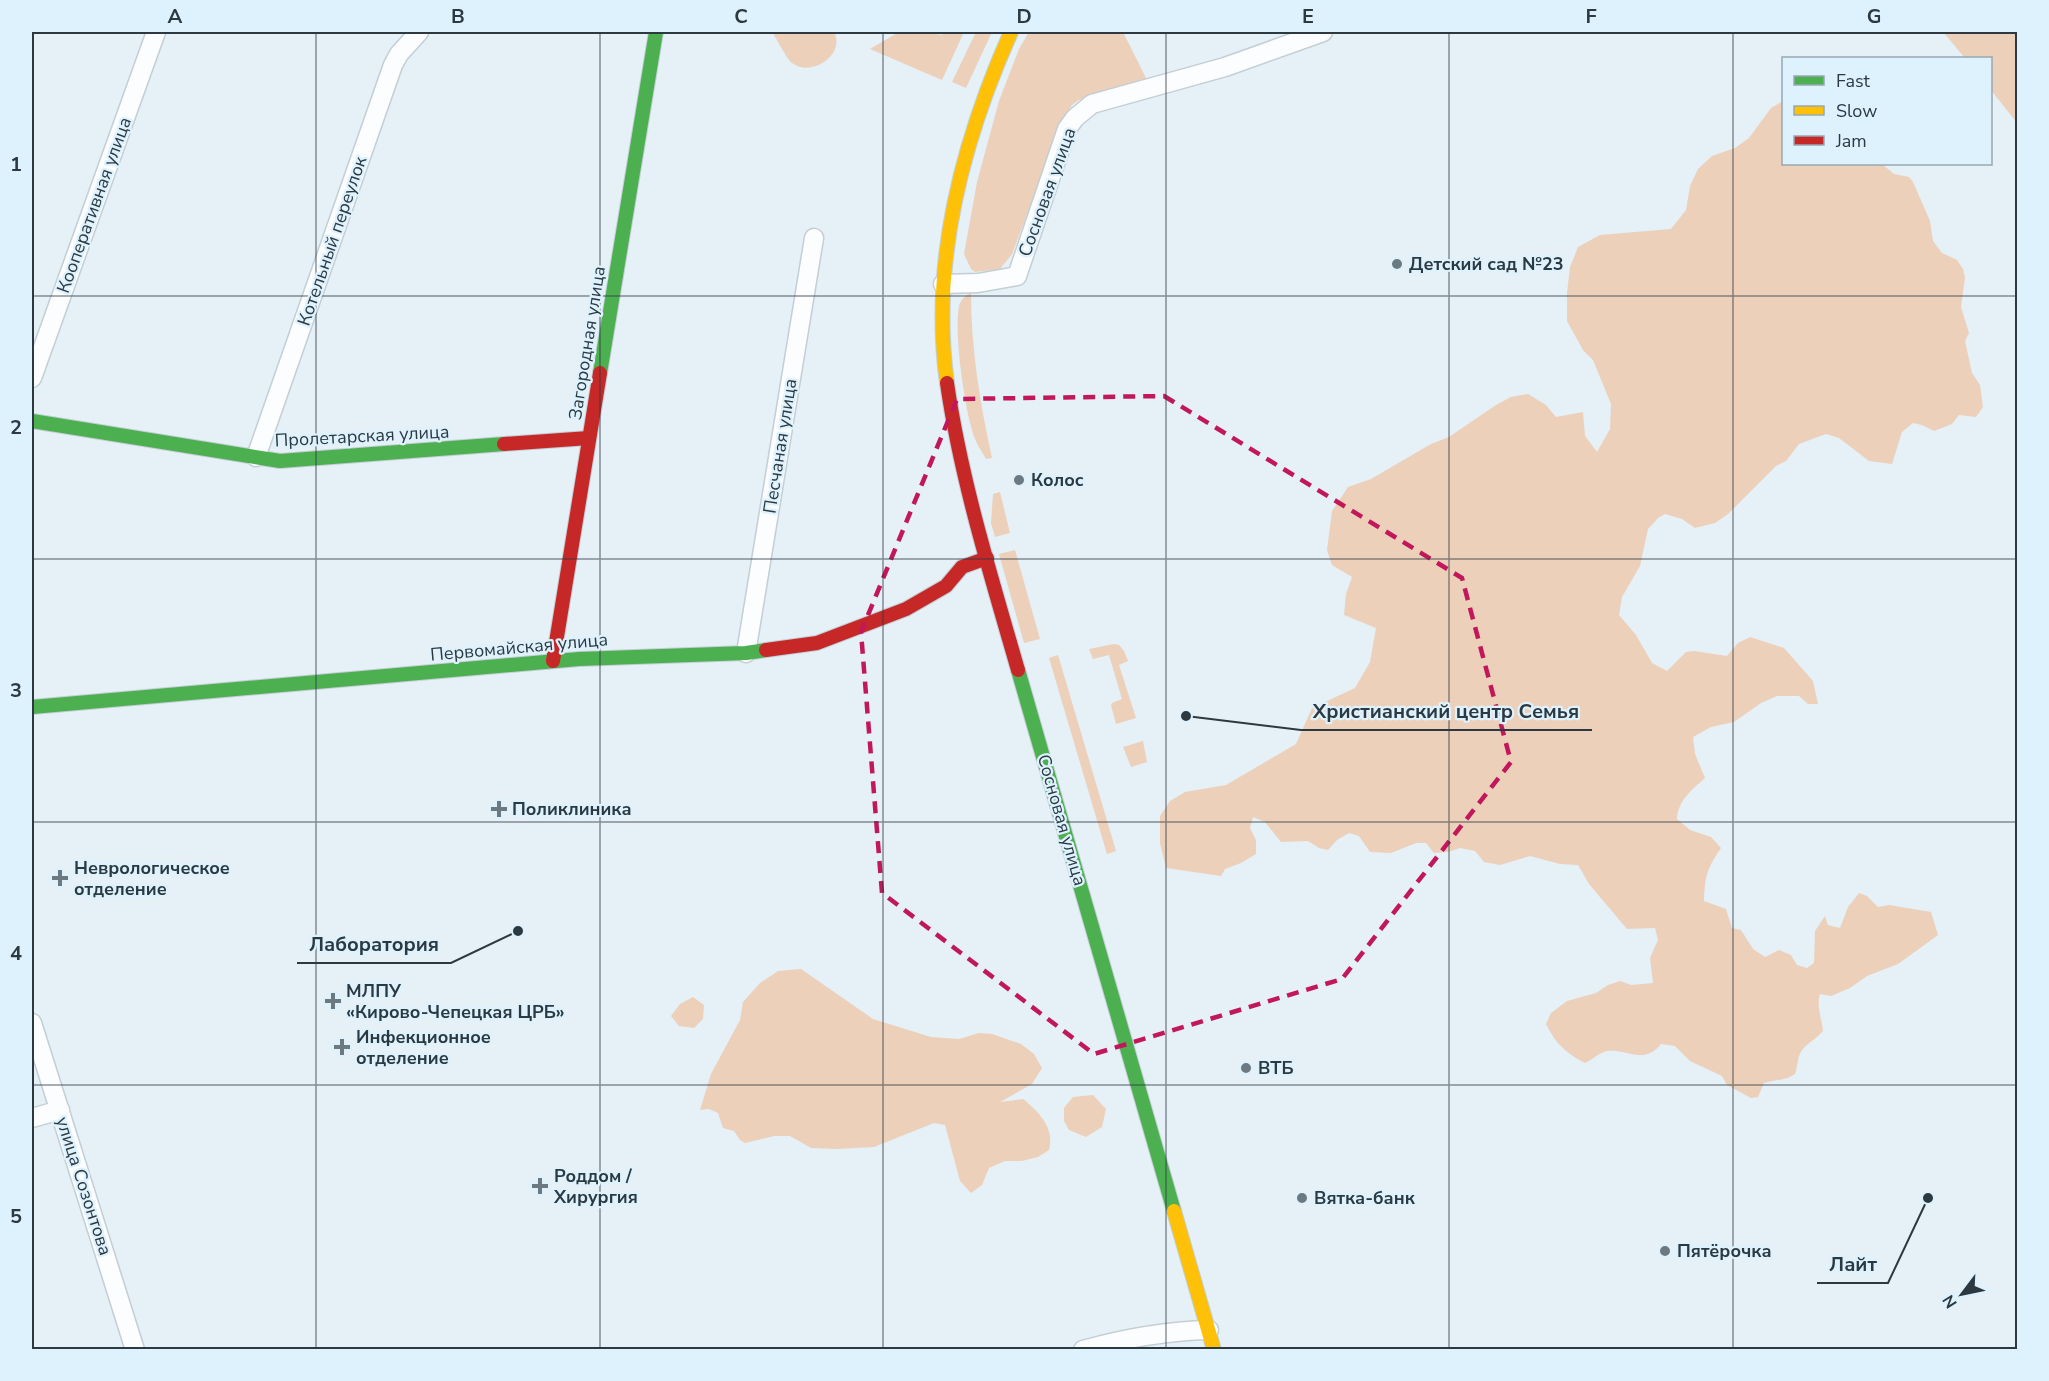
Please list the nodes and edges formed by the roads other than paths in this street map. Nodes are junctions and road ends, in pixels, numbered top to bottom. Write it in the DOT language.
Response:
graph roads {
  1 [pos="156,32"];
  2 [pos="419,32"];
  3 [pos="656,32"];
  4 [pos="1011,32"];
  5 [pos="1323,32"];
  6 [pos="814,238"];
  7 [pos="944,284"];
  8 [pos="32,378"];
  9 [pos="32,421"];
  10 [pos="589,438"];
  11 [pos="256,457"];
  12 [pos="987,558"];
  13 [pos="746,653"];
  14 [pos="554,661"];
  15 [pos="32,707"];
  16 [pos="32,1023"];
  17 [pos="60,1110"];
  18 [pos="32,1118"];
  19 [pos="1209,1330"];
  20 [pos="135,1350"];
  21 [pos="1083,1350"];
  22 [pos="1214,1350"];
  1 -- 8 [label="street, Кооперативная улица"];
  2 -- 11 [label="street, Котельный переулок"];
  3 -- 10 [label="street, Загородная улица"];
  4 -- 7 [label="street, Сосновая улица"];
  5 -- 7 [label="street, Сосновая улица"];
  6 -- 13 [label="street, Песчаная улица"];
  7 -- 12 [label="street, Сосновая улица"];
  9 -- 11 [label="street, Пролетарская улица"];
  10 -- 11 [label="street, Пролетарская улица"];
  10 -- 14 [label="street, Загородная улица"];
  12 -- 13 [label="street, Первомайская улица"];
  12 -- 19 [label="street, Сосновая улица"];
  13 -- 14 [label="street, Первомайская улица"];
  14 -- 15 [label="street, Первомайская улица"];
  16 -- 17 [label="street, улица Созонтова"];
  17 -- 18 [label="street"];
  17 -- 20 [label="street, улица Созонтова"];
  19 -- 21 [label="street"];
  19 -- 22 [label="street, Сосновая улица"];
}
